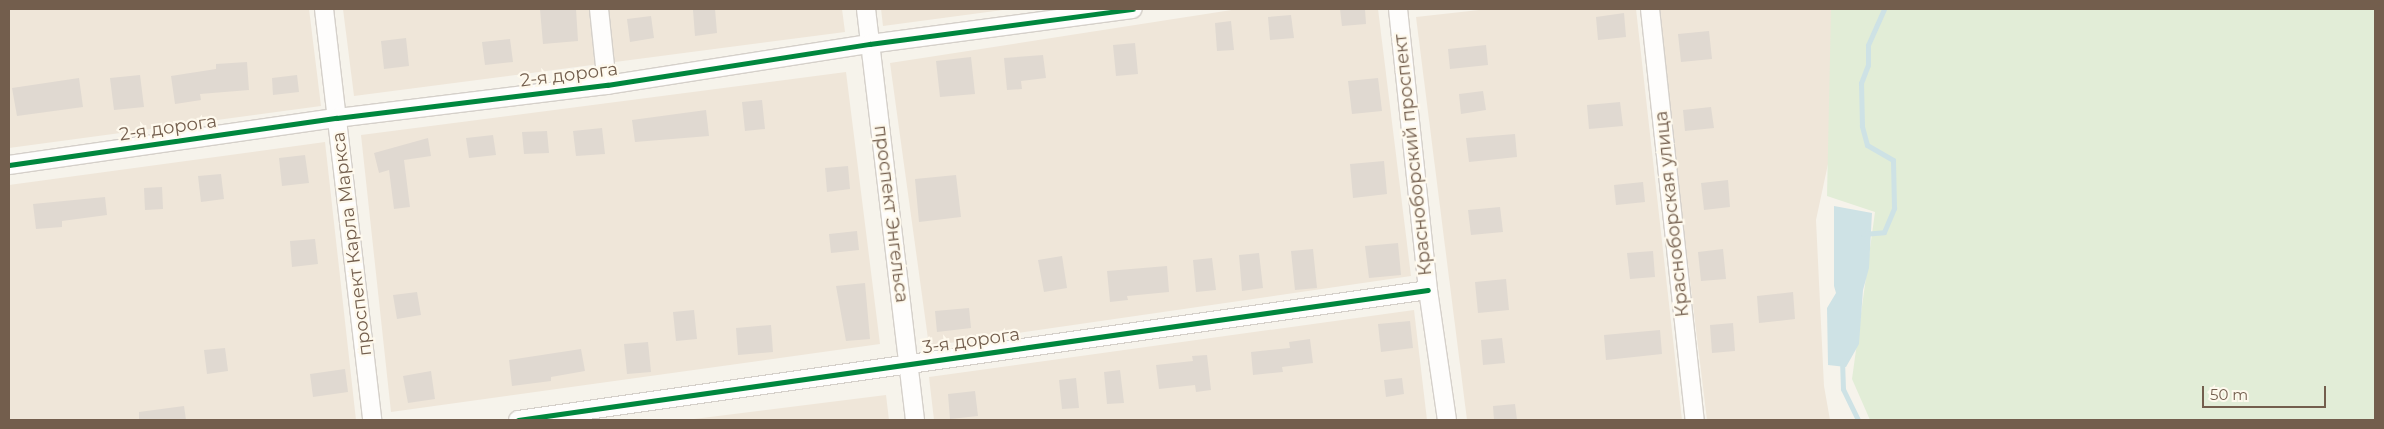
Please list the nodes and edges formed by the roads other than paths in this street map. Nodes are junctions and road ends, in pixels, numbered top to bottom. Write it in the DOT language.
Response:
graph roads {
  1 [pos="324,9"];
  2 [pos="599,9"];
  3 [pos="866,9"];
  4 [pos="1133,9"];
  5 [pos="1398,9"];
  6 [pos="1650,9"];
  7 [pos="870,44"];
  8 [pos="607,85"];
  9 [pos="337,118"];
  10 [pos="9,165"];
  11 [pos="1428,290"];
  12 [pos="910,364"];
  13 [pos="372,420"];
  14 [pos="518,420"];
  15 [pos="915,420"];
  16 [pos="1447,420"];
  17 [pos="1695,420"];
  1 -- 9 [label="street, проспект Карла Маркса"];
  2 -- 8 [label="street"];
  3 -- 7 [label="street, проспект Энгельса"];
  4 -- 7 [label="street, 2-я дорога"];
  5 -- 11 [label="street, Красноборский проспект"];
  6 -- 17 [label="street, Красноборская улица"];
  7 -- 8 [label="street, 2-я дорога"];
  7 -- 12 [label="street, проспект Энгельса"];
  8 -- 9 [label="street, 2-я дорога"];
  9 -- 10 [label="street, 2-я дорога"];
  9 -- 13 [label="street, проспект Карла Маркса"];
  11 -- 12 [label="street, 3-я дорога"];
  11 -- 16 [label="street, Красноборский проспект"];
  12 -- 14 [label="street, 3-я дорога"];
  12 -- 15 [label="street, проспект Энгельса"];
}
